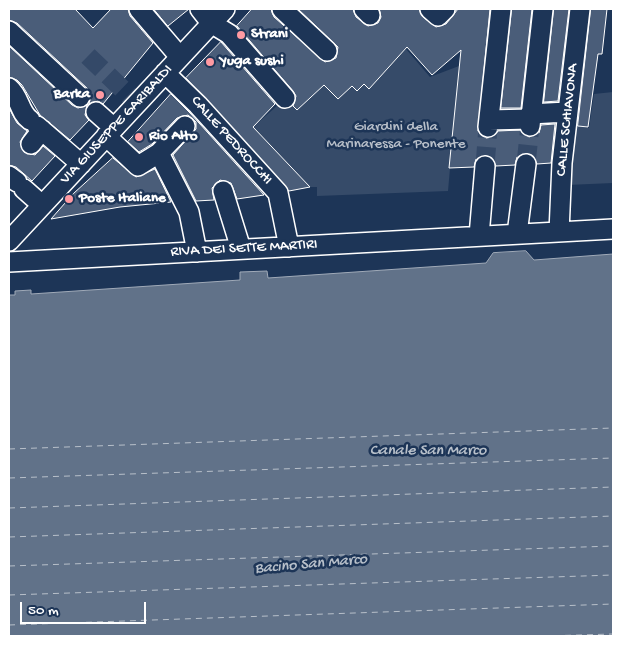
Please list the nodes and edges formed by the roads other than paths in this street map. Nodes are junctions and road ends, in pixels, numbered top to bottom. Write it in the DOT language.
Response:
graph roads {
  1 [pos="139,9"];
  2 [pos="225,9"];
  3 [pos="430,9"];
  4 [pos="446,9"];
  5 [pos="501,9"];
  6 [pos="543,9"];
  7 [pos="580,9"];
  8 [pos="283,15"];
  9 [pos="206,16"];
  10 [pos="9,31"];
  11 [pos="327,51"];
  12 [pos="180,57"];
  13 [pos="165,73"];
  14 [pos="9,88"];
  15 [pos="80,97"];
  16 [pos="285,98"];
  17 [pos="96,112"];
  18 [pos="567,112"];
  19 [pos="530,120"];
  20 [pos="185,126"];
  21 [pos="110,132"];
  22 [pos="158,153"];
  23 [pos="81,164"];
  24 [pos="526,164"];
  25 [pos="485,166"];
  26 [pos="17,183"];
  27 [pos="223,191"];
  28 [pos="42,205"];
  29 [pos="613,229"];
  30 [pos="559,232"];
  31 [pos="517,234"];
  32 [pos="479,236"];
  33 [pos="9,241"];
  34 [pos="289,247"];
  35 [pos="241,249"];
  36 [pos="197,252"];
  37 [pos="9,262"];
  1 -- 12 [label="street"];
  2 -- 9 [label="street, VIA GIUSEPPE GARIBALDI"];
  3 -- 4 [label="street"];
  5 -- 19 [label="street"];
  6 -- 19 [label="street"];
  7 -- 18 [label="street, CALLE SCHIAVONA"];
  8 -- 11 [label="street"];
  9 -- 12 [label="street, VIA GIUSEPPE GARIBALDI"];
  9 -- 16 [label="street"];
  10 -- 15 [label="street"];
  12 -- 13 [label="street, VIA GIUSEPPE GARIBALDI"];
  13 -- 21 [label="street, VIA GIUSEPPE GARIBALDI"];
  13 -- 34 [label="street, CALLE PEDROCCHI"];
  14 -- 23 [label="street"];
  17 -- 21 [label="street"];
  18 -- 19 [label="street"];
  18 -- 30 [label="street, CALLE SCHIAVONA"];
  20 -- 22 [label="street"];
  21 -- 22 [label="street"];
  21 -- 23 [label="street, VIA GIUSEPPE GARIBALDI"];
  22 -- 36 [label="street"];
  23 -- 28 [label="street, VIA GIUSEPPE GARIBALDI"];
  24 -- 31 [label="street"];
  25 -- 32 [label="street"];
  26 -- 28 [label="street"];
  27 -- 35 [label="street"];
  28 -- 33 [label="street, VIA GIUSEPPE GARIBALDI"];
  29 -- 30 [label="street, RIVA DEI SETTE MARTIRI"];
  30 -- 31 [label="street, RIVA DEI SETTE MARTIRI"];
  31 -- 32 [label="street, RIVA DEI SETTE MARTIRI"];
  32 -- 34 [label="street, RIVA DEI SETTE MARTIRI"];
  34 -- 35 [label="street, RIVA DEI SETTE MARTIRI"];
  35 -- 36 [label="street, RIVA DEI SETTE MARTIRI"];
  36 -- 37 [label="street, RIVA DEI SETTE MARTIRI"];
}
